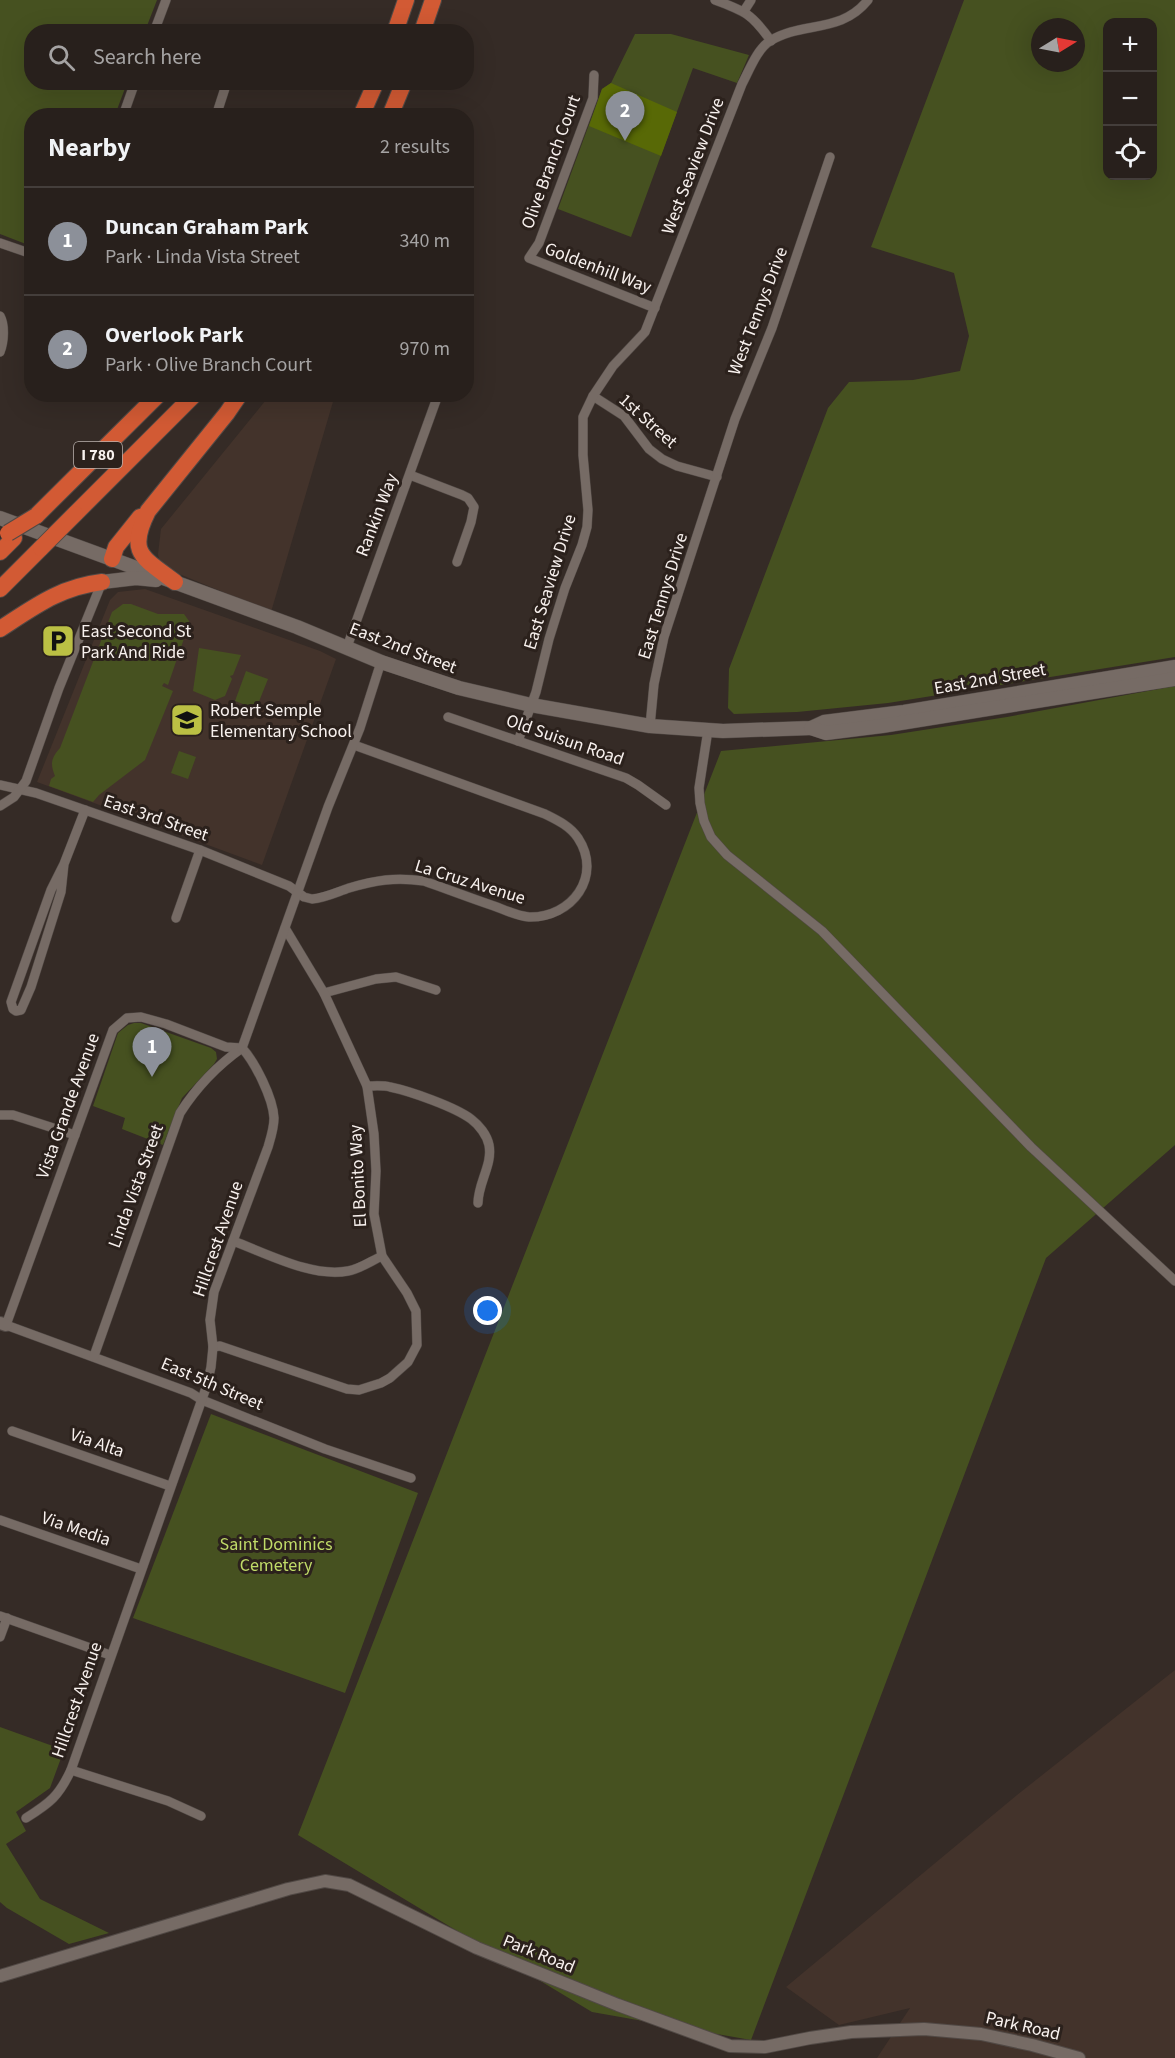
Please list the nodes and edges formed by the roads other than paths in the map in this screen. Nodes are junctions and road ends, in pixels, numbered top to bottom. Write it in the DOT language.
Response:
graph roads {
  1 [pos="166,0"];
  2 [pos="406,0"];
  3 [pos="433,0"];
  4 [pos="715,0"];
  5 [pos="751,0"];
  6 [pos="868,0"];
  7 [pos="744,10"];
  8 [pos="157,24"];
  9 [pos="398,24"];
  10 [pos="425,24"];
  11 [pos="771,41"];
  12 [pos="594,75"];
  13 [pos="132,90"];
  14 [pos="224,90"];
  15 [pos="372,90"];
  16 [pos="401,90"];
  17 [pos="126,108"];
  18 [pos="219,108"];
  19 [pos="365,108"];
  20 [pos="393,108"];
  21 [pos="830,157"];
  22 [pos="0,243"];
  23 [pos="24,251"];
  24 [pos="529,258"];
  25 [pos="655,308"];
  26 [pos="0,316"];
  27 [pos="0,352"];
  28 [pos="593,396"];
  29 [pos="151,402"];
  30 [pos="187,402"];
  31 [pos="235,402"];
  32 [pos="436,402"];
  33 [pos="410,475"];
  34 [pos="717,477"];
  35 [pos="148,511"];
  36 [pos="6,532"];
  37 [pos="0,552"];
  38 [pos="112,559"];
  39 [pos="457,562"];
  40 [pos="102,582"];
  41 [pos="175,582"];
  42 [pos="0,589"];
  43 [pos="0,629"];
  44 [pos="347,646"];
  45 [pos="381,662"];
  46 [pos="1175,667"];
  47 [pos="1175,679"];
  48 [pos="531,705"];
  49 [pos="448,717"];
  50 [pos="650,726"];
  51 [pos="811,728"];
  52 [pos="708,730"];
  53 [pos="518,741"];
  54 [pos="354,745"];
  55 [pos="0,784"];
  56 [pos="20,790"];
  57 [pos="666,805"];
  58 [pos="0,806"];
  59 [pos="85,810"];
  60 [pos="200,850"];
  61 [pos="64,864"];
  62 [pos="297,892"];
  63 [pos="176,918"];
  64 [pos="285,928"];
  65 [pos="436,990"];
  66 [pos="324,993"];
  67 [pos="242,1048"];
  68 [pos="367,1086"];
  69 [pos="0,1115"];
  70 [pos="75,1136"];
  71 [pos="478,1203"];
  72 [pos="233,1241"];
  73 [pos="382,1256"];
  74 [pos="1175,1281"];
  75 [pos="3,1324"];
  76 [pos="213,1347"];
  77 [pos="94,1356"];
  78 [pos="202,1400"];
  79 [pos="12,1431"];
  80 [pos="411,1478"];
  81 [pos="171,1486"];
  82 [pos="0,1520"];
  83 [pos="141,1569"];
  84 [pos="3,1617"];
  85 [pos="0,1637"];
  86 [pos="110,1655"];
  87 [pos="71,1770"];
  88 [pos="201,1816"];
  89 [pos="26,1818"];
  90 [pos="0,1976"];
  91 [pos="1079,2058"];
  1 -- 8 [label="street"];
  2 -- 9 [label="highway"];
  3 -- 10 [label="highway"];
  4 -- 7 [label="street"];
  5 -- 7 [label="street"];
  6 -- 11 [label="street"];
  7 -- 11 [label="street"];
  11 -- 25 [label="street, West Seaview Drive"];
  12 -- 24 [label="street, Olive Branch Court"];
  13 -- 17 [label="street"];
  14 -- 18 [label="street"];
  15 -- 19 [label="highway"];
  16 -- 20 [label="highway"];
  21 -- 34 [label="street, West Tennys Drive"];
  22 -- 23 [label="street"];
  24 -- 25 [label="street, Goldenhill Way"];
  25 -- 28 [label="street, West Seaview Drive"];
  26 -- 27 [label="street"];
  28 -- 34 [label="street, 1st Street"];
  28 -- 48 [label="street, East Seaview Drive"];
  29 -- 36 [label="highway, I 780, bridge"];
  30 -- 42 [label="highway, I 780, bridge"];
  31 -- 35 [label="highway"];
  32 -- 33 [label="street, Rankin Way"];
  33 -- 39 [label="street"];
  33 -- 44 [label="street, Rankin Way"];
  34 -- 50 [label="street, East Tennys Drive"];
  35 -- 38 [label="highway"];
  35 -- 41 [label="highway"];
  36 -- 37 [label="highway"];
  36 -- 38 [label="main road, East 2nd Street"];
  38 -- 40 [label="main road"];
  38 -- 41 [label="main road, East 2nd Street"];
  40 -- 41 [label="main road"];
  40 -- 43 [label="highway"];
  40 -- 56 [label="street"];
  41 -- 44 [label="main road, East 2nd Street"];
  44 -- 45 [label="main road, East 2nd Street"];
  45 -- 48 [label="main road, East 2nd Street"];
  45 -- 54 [label="street"];
  46 -- 51 [label="main road, East 2nd Street"];
  47 -- 51 [label="main road, East 2nd Street"];
  48 -- 50 [label="main road, East 2nd Street"];
  48 -- 53 [label="street, East Seaview Drive"];
  49 -- 53 [label="street, Old Suisun Road"];
  50 -- 52 [label="main road, East 2nd Street"];
  51 -- 52 [label="main road, East 2nd Street"];
  52 -- 74 [label="street"];
  53 -- 57 [label="street, Old Suisun Road"];
  54 -- 62 [label="street"];
  54 -- 62 [label="street, La Cruz Avenue"];
  55 -- 56 [label="street, East 3rd Street"];
  56 -- 58 [label="street"];
  56 -- 59 [label="street, East 3rd Street"];
  59 -- 60 [label="street, East 3rd Street"];
  59 -- 61 [label="street"];
  60 -- 62 [label="street, East 3rd Street"];
  60 -- 63 [label="street"];
  61 -- 61 [label="street"];
  62 -- 64 [label="street"];
  64 -- 66 [label="street, El Bonito Way"];
  64 -- 67 [label="street"];
  65 -- 66 [label="street"];
  66 -- 68 [label="street, El Bonito Way"];
  67 -- 70 [label="street, Vista Grande Avenue"];
  67 -- 72 [label="street, Hillcrest Avenue"];
  67 -- 77 [label="street, Linda Vista Street"];
  68 -- 71 [label="street"];
  68 -- 73 [label="street, El Bonito Way"];
  69 -- 70 [label="street"];
  70 -- 75 [label="street, Vista Grande Avenue"];
  72 -- 73 [label="street"];
  72 -- 76 [label="street, Hillcrest Avenue"];
  73 -- 76 [label="street, El Bonito Way"];
  75 -- 77 [label="street, East 5th Street"];
  76 -- 78 [label="street, Hillcrest Avenue"];
  77 -- 78 [label="street, East 5th Street"];
  78 -- 80 [label="street, East 5th Street"];
  78 -- 81 [label="street, Hillcrest Avenue"];
  79 -- 81 [label="street, Via Alta"];
  81 -- 83 [label="street, Hillcrest Avenue"];
  82 -- 83 [label="street, Via Media"];
  83 -- 86 [label="street, Hillcrest Avenue"];
  84 -- 85 [label="street"];
  84 -- 86 [label="street"];
  86 -- 87 [label="street, Hillcrest Avenue"];
  87 -- 88 [label="street"];
  87 -- 89 [label="street, Hillcrest Avenue"];
  90 -- 91 [label="street, Park Road"];
}
